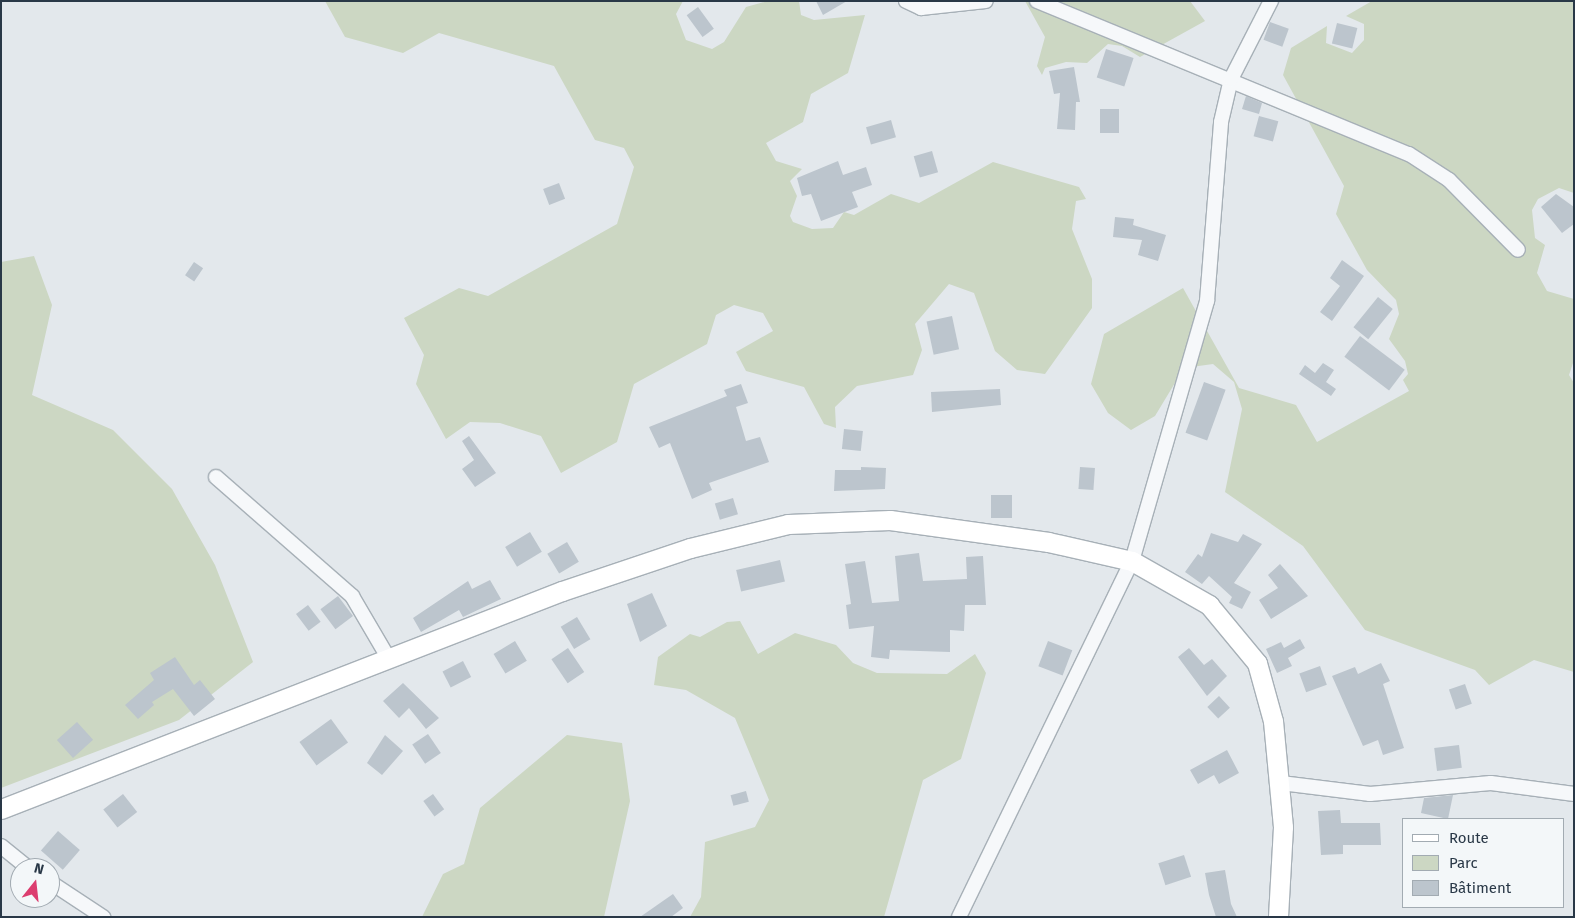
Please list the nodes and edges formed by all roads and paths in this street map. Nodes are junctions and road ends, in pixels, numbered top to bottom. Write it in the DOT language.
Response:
graph roads {
  1 [pos="906,1"];
  2 [pos="986,1"];
  3 [pos="1037,1"];
  4 [pos="1271,1"];
  5 [pos="1231,79"];
  6 [pos="1518,250"];
  7 [pos="216,477"];
  8 [pos="1132,561"];
  9 [pos="389,659"];
  10 [pos="1281,784"];
  11 [pos="1574,794"];
  12 [pos="1,809"];
  13 [pos="1,846"];
  14 [pos="16,858"];
  15 [pos="60,889"];
  16 [pos="103,917"];
  17 [pos="959,917"];
  18 [pos="1278,917"];
  1 -- 2 [label="street"];
  3 -- 5 [label="street"];
  4 -- 5 [label="street"];
  5 -- 6 [label="street"];
  5 -- 8 [label="street"];
  7 -- 9 [label="street"];
  8 -- 9 [label="main road"];
  8 -- 10 [label="main road"];
  8 -- 17 [label="street"];
  9 -- 12 [label="main road"];
  10 -- 11 [label="street"];
  10 -- 18 [label="main road"];
  13 -- 14 [label="street"];
  15 -- 16 [label="street"];
}
